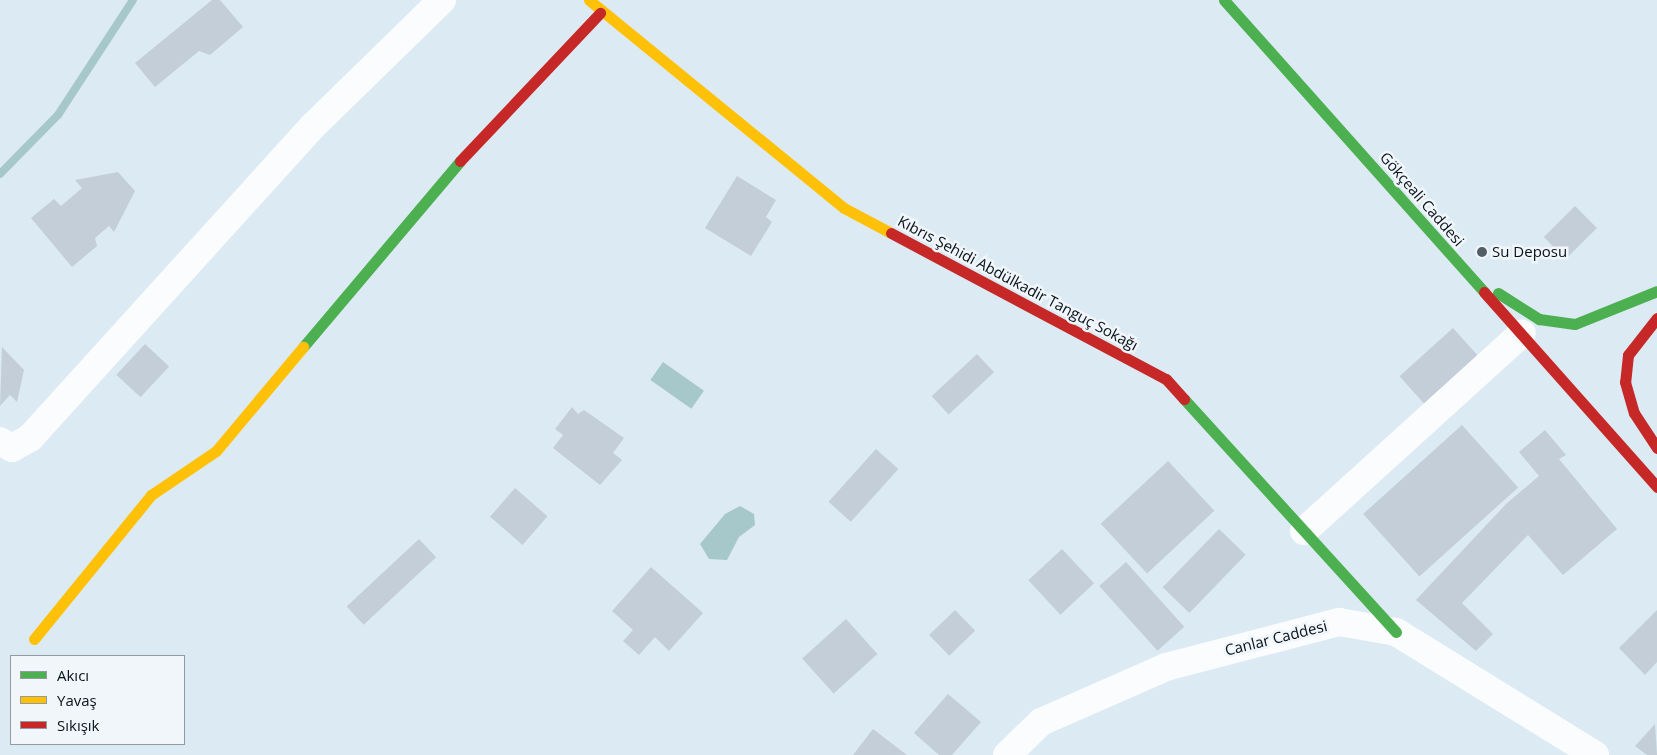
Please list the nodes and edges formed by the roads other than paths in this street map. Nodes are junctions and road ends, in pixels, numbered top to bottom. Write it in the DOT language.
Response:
graph roads {
  1 [pos="442,0"];
  2 [pos="589,0"];
  3 [pos="1224,0"];
  4 [pos="600,14"];
  5 [pos="1441,242"];
  6 [pos="1657,291"];
  7 [pos="1657,318"];
  8 [pos="1522,333"];
  9 [pos="0,441"];
  10 [pos="1657,448"];
  11 [pos="1657,486"];
  12 [pos="1304,532"];
  13 [pos="1396,632"];
  14 [pos="34,639"];
  15 [pos="1007,755"];
  16 [pos="1595,755"];
  1 -- 9 [label="street"];
  2 -- 4 [label="street, Kıbrıs Şehidi Abdülkadir Tanguç Sokağı"];
  3 -- 5 [label="street, Gökçeali Caddesi"];
  4 -- 12 [label="street, Kıbrıs Şehidi Abdülkadir Tanguç Sokağı"];
  4 -- 14 [label="street"];
  5 -- 6 [label="street"];
  5 -- 8 [label="street, Gökçeali Caddesi"];
  7 -- 10 [label="street"];
  8 -- 11 [label="street, Gökçeali Caddesi"];
  8 -- 12 [label="street"];
  12 -- 13 [label="street, Kıbrıs Şehidi Abdülkadir Tanguç Sokağı"];
  13 -- 15 [label="street, Canlar Caddesi"];
  13 -- 16 [label="street, Canlar Caddesi"];
}
